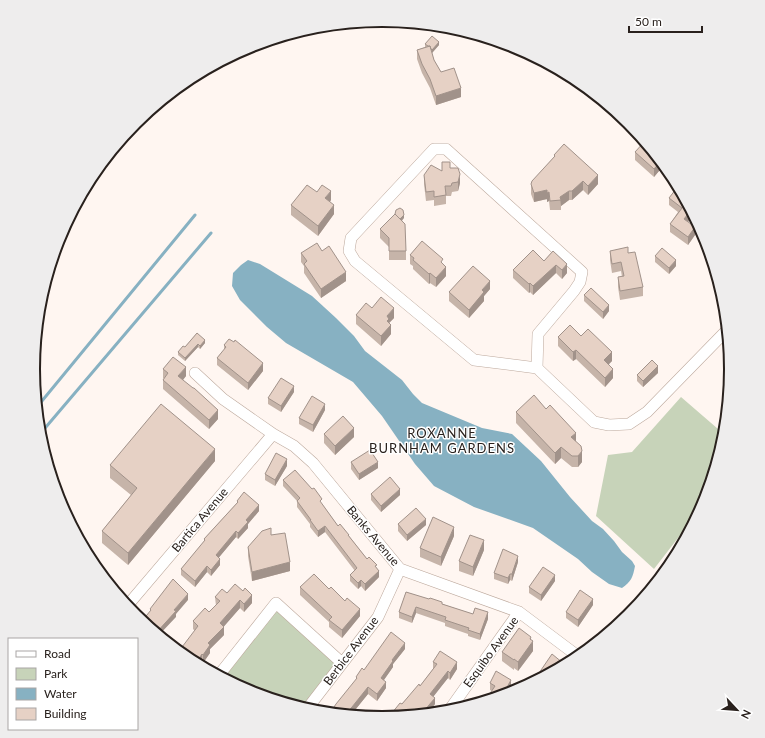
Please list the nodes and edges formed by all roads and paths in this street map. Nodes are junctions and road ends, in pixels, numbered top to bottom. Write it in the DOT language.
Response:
graph roads {
  1 [pos="723,334"];
  2 [pos="537,368"];
  3 [pos="195,373"];
  4 [pos="273,434"];
  5 [pos="400,569"];
  6 [pos="132,601"];
  7 [pos="519,612"];
  8 [pos="573,653"];
  9 [pos="342,663"];
  10 [pos="221,671"];
  11 [pos="312,703"];
  12 [pos="455,703"];
  1 -- 2 [label="street"];
  2 -- 2 [label="street"];
  3 -- 4 [label="street, Banks Avenue"];
  4 -- 5 [label="street, Banks Avenue"];
  4 -- 6 [label="street, Bartica Avenue"];
  5 -- 7 [label="street, Banks Avenue"];
  5 -- 9 [label="street, Berbice Avenue"];
  7 -- 8 [label="street, Banks Avenue"];
  7 -- 12 [label="street, Esquibo Avenue"];
  9 -- 10 [label="street"];
  9 -- 11 [label="street, Berbice Avenue"];
}
